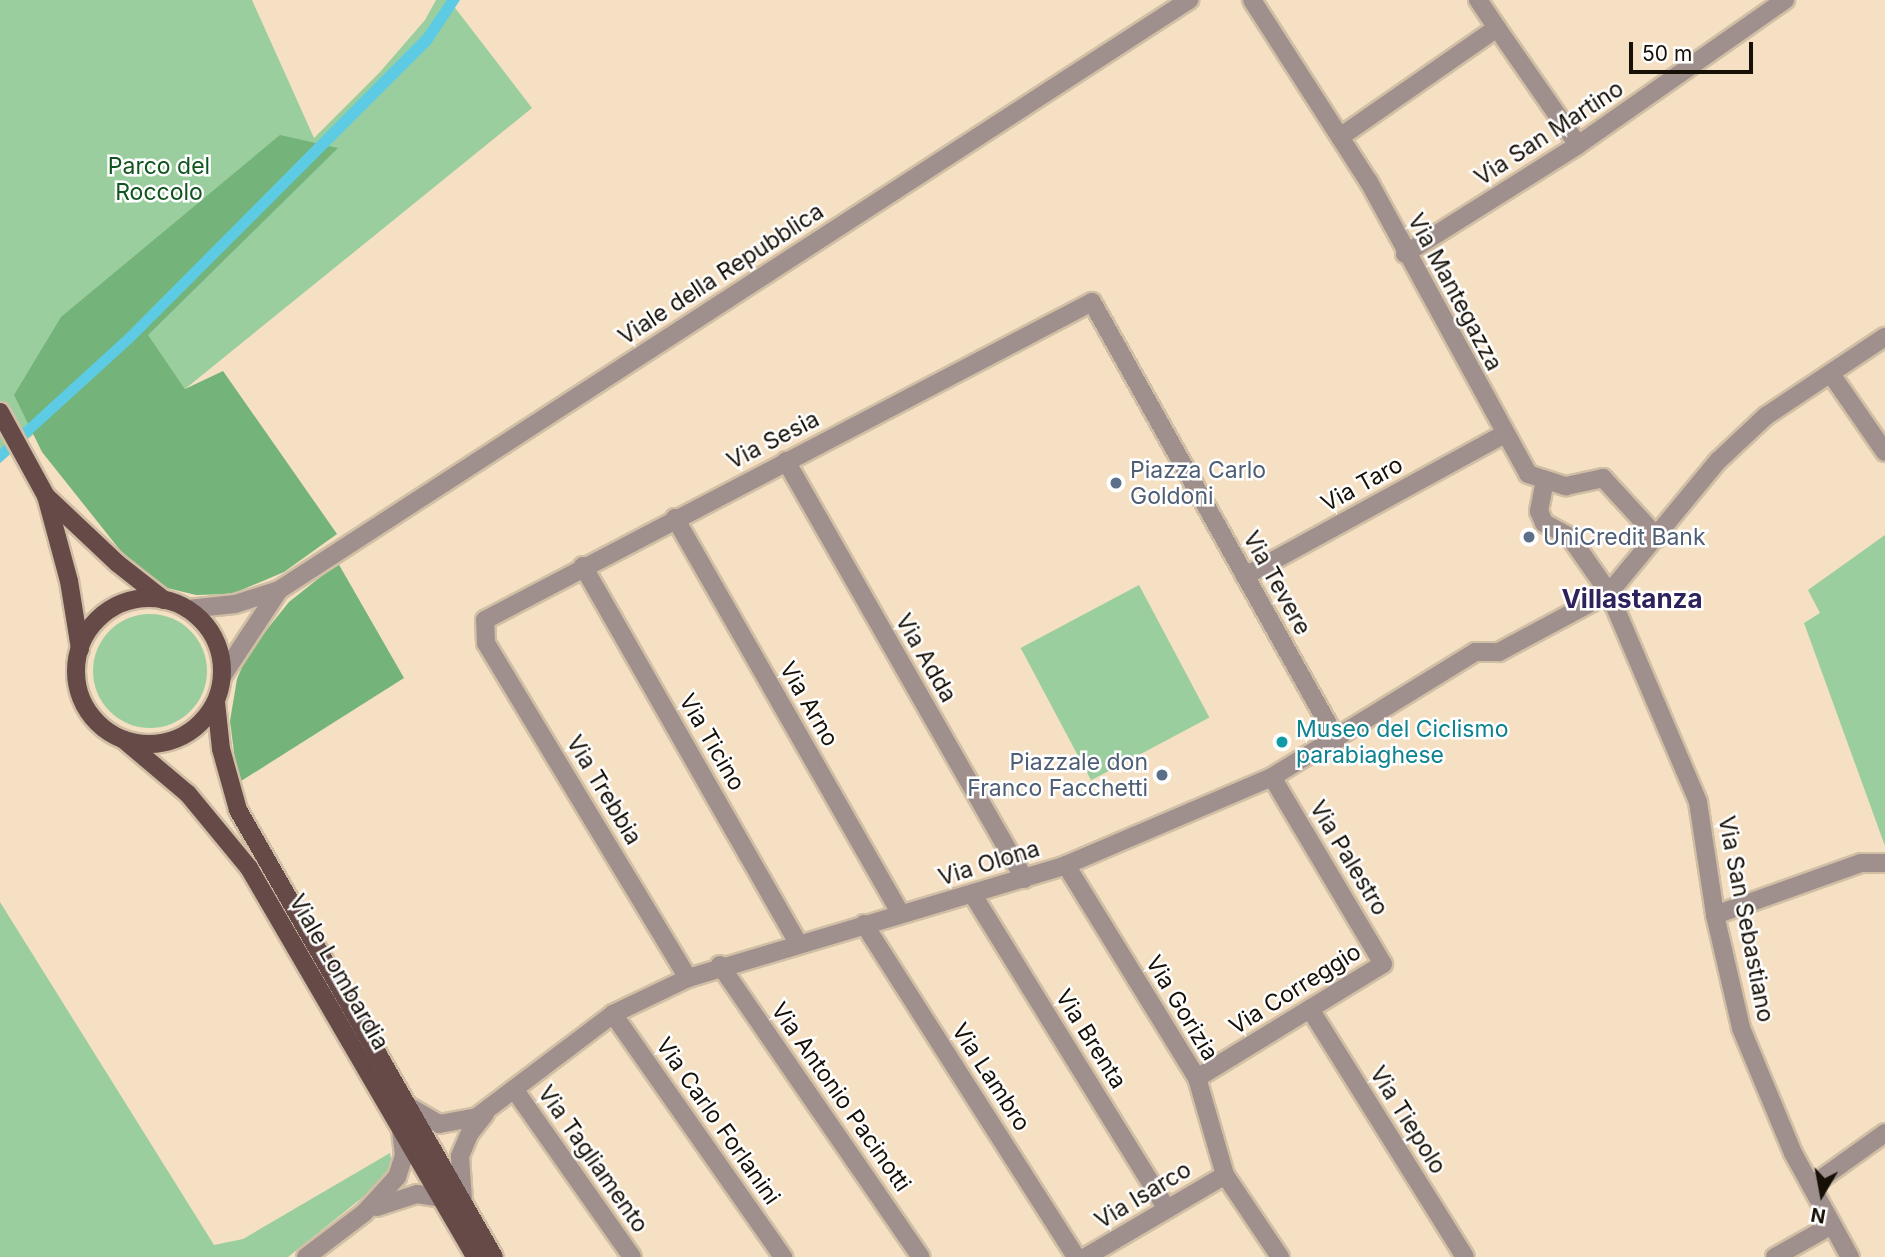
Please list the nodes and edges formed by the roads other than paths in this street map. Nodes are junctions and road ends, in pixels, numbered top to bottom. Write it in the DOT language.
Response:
graph roads {
  1 [pos="1189,0"];
  2 [pos="1252,0"];
  3 [pos="1478,0"];
  4 [pos="1785,0"];
  5 [pos="1497,28"];
  6 [pos="1340,137"];
  7 [pos="1578,145"];
  8 [pos="1405,254"];
  9 [pos="1092,302"];
  10 [pos="1885,337"];
  11 [pos="1831,374"];
  12 [pos="4,420"];
  13 [pos="1503,435"];
  14 [pos="1885,452"];
  15 [pos="786,461"];
  16 [pos="1545,480"];
  17 [pos="46,496"];
  18 [pos="675,518"];
  19 [pos="1658,538"];
  20 [pos="583,566"];
  21 [pos="1245,576"];
  22 [pos="279,590"];
  23 [pos="1609,593"];
  24 [pos="165,600"];
  25 [pos="188,609"];
  26 [pos="482,627"];
  27 [pos="80,649"];
  28 [pos="223,675"];
  29 [pos="216,702"];
  30 [pos="124,740"];
  31 [pos="1337,740"];
  32 [pos="1272,777"];
  33 [pos="1885,863"];
  34 [pos="1066,865"];
  35 [pos="1024,878"];
  36 [pos="973,895"];
  37 [pos="901,914"];
  38 [pos="1715,915"];
  39 [pos="864,924"];
  40 [pos="798,943"];
  41 [pos="1383,964"];
  42 [pos="720,965"];
  43 [pos="688,978"];
  44 [pos="1310,1009"];
  45 [pos="613,1014"];
  46 [pos="1197,1078"];
  47 [pos="514,1089"];
  48 [pos="408,1106"];
  49 [pos="489,1109"];
  50 [pos="401,1128"];
  51 [pos="1885,1133"];
  52 [pos="1225,1175"];
  53 [pos="1811,1186"];
  54 [pos="441,1198"];
  55 [pos="464,1203"];
  56 [pos="1167,1209"];
  57 [pos="364,1213"];
  58 [pos="1832,1225"];
  59 [pos="306,1257"];
  60 [pos="475,1257"];
  61 [pos="494,1257"];
  62 [pos="632,1257"];
  63 [pos="783,1257"];
  64 [pos="921,1257"];
  65 [pos="1076,1257"];
  66 [pos="1086,1257"];
  67 [pos="1280,1257"];
  68 [pos="1465,1257"];
  69 [pos="1775,1257"];
  70 [pos="1850,1257"];
  1 -- 22 [label="street, Viale della Repubblica"];
  2 -- 6 [label="street, Via Mantegazza"];
  3 -- 5 [label="street"];
  4 -- 7 [label="street, Via San Martino"];
  5 -- 6 [label="street"];
  5 -- 7 [label="street"];
  6 -- 8 [label="street, Via Mantegazza"];
  7 -- 8 [label="street, Via San Martino"];
  8 -- 13 [label="street, Via Mantegazza"];
  9 -- 15 [label="street, Via Sesia"];
  9 -- 21 [label="street, Via Tevere"];
  10 -- 11 [label="street"];
  11 -- 14 [label="street"];
  11 -- 19 [label="street"];
  12 -- 17 [label="main road"];
  13 -- 16 [label="street, Via Mantegazza"];
  13 -- 21 [label="street, Via Taro"];
  15 -- 18 [label="street, Via Sesia"];
  15 -- 35 [label="street, Via Adda"];
  16 -- 19 [label="street"];
  16 -- 23 [label="street, Via San Sebastiano"];
  17 -- 24 [label="main road"];
  17 -- 27 [label="main road"];
  18 -- 20 [label="street, Via Sesia"];
  18 -- 37 [label="street, Via Arno"];
  19 -- 23 [label="street"];
  20 -- 26 [label="street, Via Sesia"];
  20 -- 40 [label="street, Via Ticino"];
  21 -- 31 [label="street, Via Tevere"];
  22 -- 25 [label="street"];
  22 -- 28 [label="street"];
  23 -- 31 [label="street, Via Olona"];
  23 -- 38 [label="street, Via San Sebastiano"];
  24 -- 25 [label="main road"];
  24 -- 27 [label="main road"];
  25 -- 28 [label="main road"];
  26 -- 43 [label="street, Via Trebbia"];
  27 -- 30 [label="main road"];
  28 -- 29 [label="main road"];
  29 -- 30 [label="main road"];
  29 -- 48 [label="main road, Viale Lombardia"];
  30 -- 50 [label="main road, Viale Lombardia"];
  31 -- 32 [label="street, Via Olona"];
  32 -- 34 [label="street, Via Olona"];
  32 -- 41 [label="street, Via Palestro"];
  33 -- 38 [label="street"];
  34 -- 35 [label="street, Via Olona"];
  34 -- 46 [label="street, Via Gorizia"];
  35 -- 36 [label="street, Via Olona"];
  36 -- 37 [label="street, Via Olona"];
  36 -- 56 [label="street, Via Brenta"];
  37 -- 39 [label="street, Via Olona"];
  38 -- 53 [label="street, Via San Sebastiano"];
  39 -- 40 [label="street, Via Olona"];
  39 -- 65 [label="street, Via Lambro"];
  40 -- 42 [label="street, Via Olona"];
  41 -- 44 [label="street, Via Correggio"];
  42 -- 43 [label="street, Via Olona"];
  42 -- 64 [label="street, Via Antonio Pacinotti"];
  43 -- 45 [label="street, Via Olona"];
  44 -- 46 [label="street, Via Correggio"];
  44 -- 68 [label="street, Via Tiepolo"];
  45 -- 47 [label="street, Via Olona"];
  45 -- 63 [label="street, Via Carlo Forlanini"];
  46 -- 52 [label="street, Via Gorizia"];
  47 -- 49 [label="street, Via Olona"];
  47 -- 62 [label="street, Via Tagliamento"];
  48 -- 49 [label="street, Via Olona"];
  48 -- 55 [label="main road, Viale Lombardia"];
  49 -- 55 [label="street, Via Olona"];
  50 -- 54 [label="main road, Viale Lombardia"];
  50 -- 57 [label="street"];
  51 -- 53 [label="street"];
  52 -- 56 [label="street, Via Isarco"];
  52 -- 67 [label="street, Via Gorizia"];
  53 -- 58 [label="street, Via San Sebastiano"];
  54 -- 57 [label="street"];
  54 -- 60 [label="main road, Viale Lombardia"];
  55 -- 61 [label="main road, Viale Lombardia"];
  56 -- 66 [label="street, Via Isarco"];
  57 -- 59 [label="street"];
  58 -- 69 [label="street"];
  58 -- 70 [label="street, Via San Sebastiano"];
}
